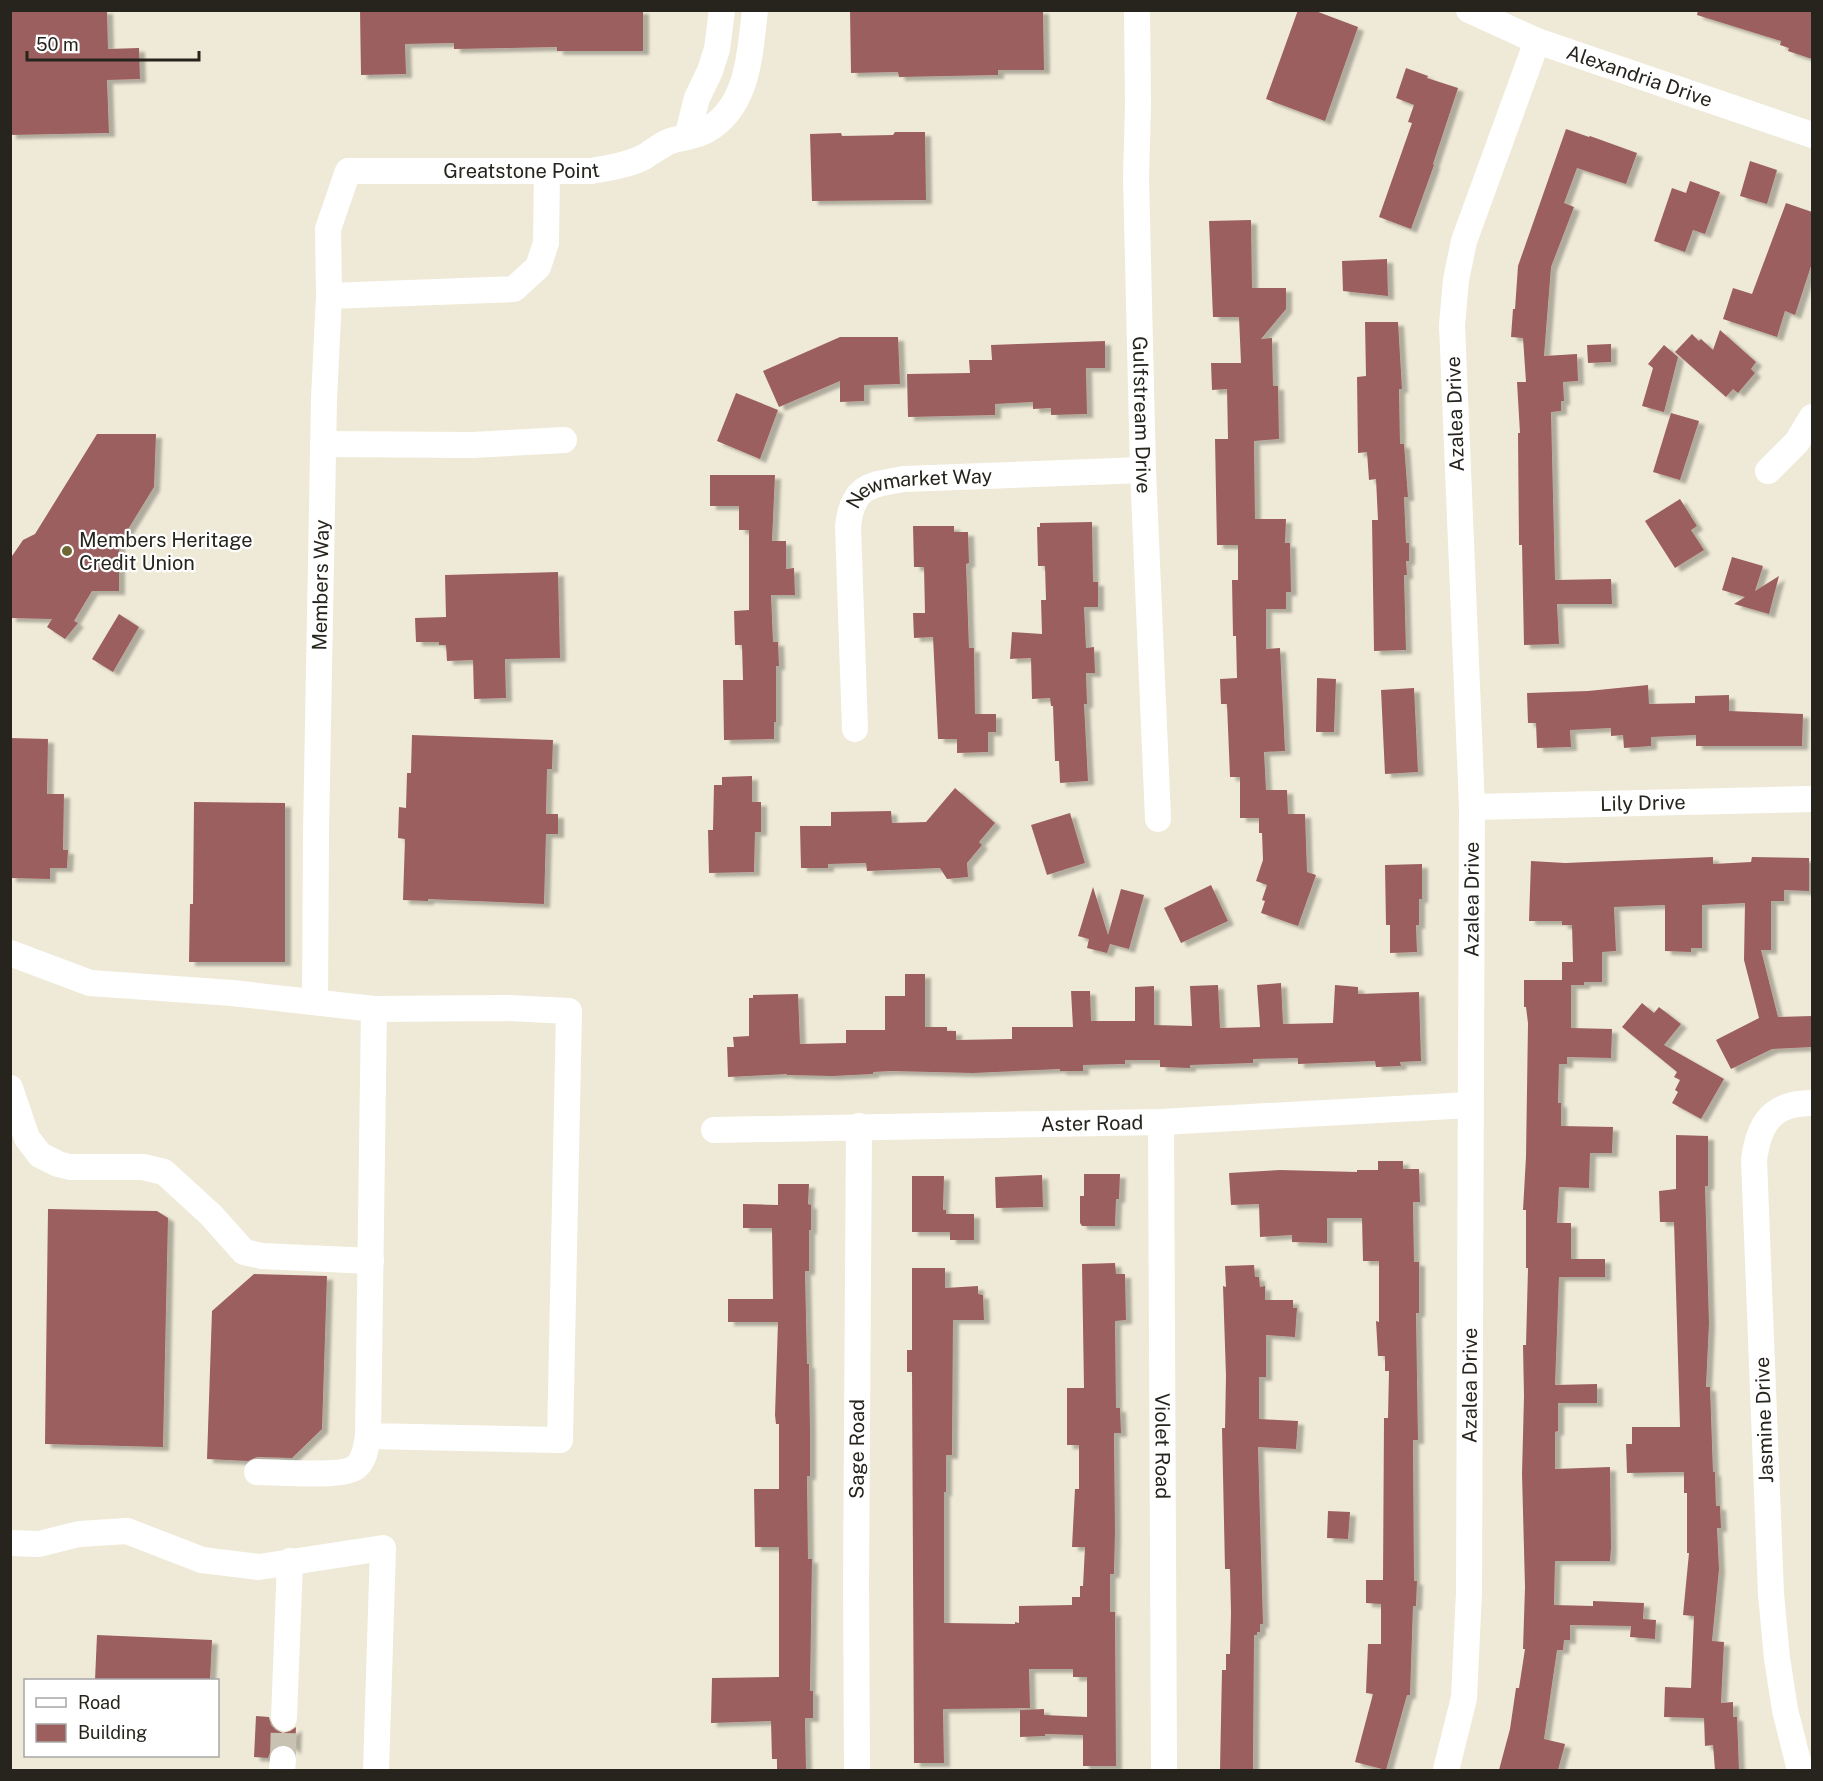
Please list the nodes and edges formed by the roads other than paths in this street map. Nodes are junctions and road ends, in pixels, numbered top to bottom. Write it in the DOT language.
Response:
graph roads {
  1 [pos="722,10"];
  2 [pos="755,10"];
  3 [pos="1137,10"];
  4 [pos="1469,10"];
  5 [pos="1537,41"];
  6 [pos="1812,135"];
  7 [pos="687,138"];
  8 [pos="348,171"];
  9 [pos="547,171"];
  10 [pos="329,296"];
  11 [pos="1812,417"];
  12 [pos="564,440"];
  13 [pos="324,444"];
  14 [pos="1143,470"];
  15 [pos="1768,471"];
  16 [pos="855,729"];
  17 [pos="1812,799"];
  18 [pos="1472,807"];
  19 [pos="1158,819"];
  20 [pos="10,953"];
  21 [pos="315,1002"];
  22 [pos="374,1009"];
  23 [pos="10,1088"];
  24 [pos="1812,1103"];
  25 [pos="1470,1105"];
  26 [pos="1161,1122"];
  27 [pos="859,1126"];
  28 [pos="714,1130"];
  29 [pos="371,1261"];
  30 [pos="368,1436"];
  31 [pos="257,1472"];
  32 [pos="10,1543"];
  33 [pos="290,1561"];
  34 [pos="284,1718"];
  35 [pos="376,1770"];
  36 [pos="857,1770"];
  37 [pos="1164,1770"];
  38 [pos="1446,1770"];
  39 [pos="1800,1770"];
  1 -- 7 [label="street"];
  2 -- 7 [label="street, Greatstone Point"];
  3 -- 14 [label="street, Gulfstream Drive"];
  4 -- 5 [label="street, Alexandria Drive"];
  5 -- 6 [label="street, Alexandria Drive"];
  5 -- 18 [label="street, Azalea Drive"];
  7 -- 9 [label="street, Greatstone Point"];
  8 -- 9 [label="street, Greatstone Point"];
  8 -- 10 [label="street, Members Way"];
  9 -- 10 [label="street"];
  10 -- 13 [label="street, Members Way"];
  11 -- 15 [label="street"];
  12 -- 13 [label="street"];
  13 -- 21 [label="street, Members Way"];
  14 -- 16 [label="street, Newmarket Way"];
  14 -- 19 [label="street, Gulfstream Drive"];
  17 -- 18 [label="street, Lily Drive"];
  18 -- 25 [label="street, Azalea Drive"];
  20 -- 21 [label="street"];
  21 -- 22 [label="street"];
  22 -- 29 [label="street"];
  22 -- 30 [label="street"];
  23 -- 29 [label="street"];
  24 -- 39 [label="street, Jasmine Drive"];
  25 -- 26 [label="street, Aster Road"];
  25 -- 38 [label="street, Azalea Drive"];
  26 -- 27 [label="street, Aster Road"];
  26 -- 37 [label="street, Violet Road"];
  27 -- 28 [label="street, Aster Road"];
  27 -- 36 [label="street, Sage Road"];
  29 -- 30 [label="street"];
  30 -- 31 [label="street"];
  32 -- 33 [label="street"];
  33 -- 34 [label="street"];
  33 -- 35 [label="street"];
}
